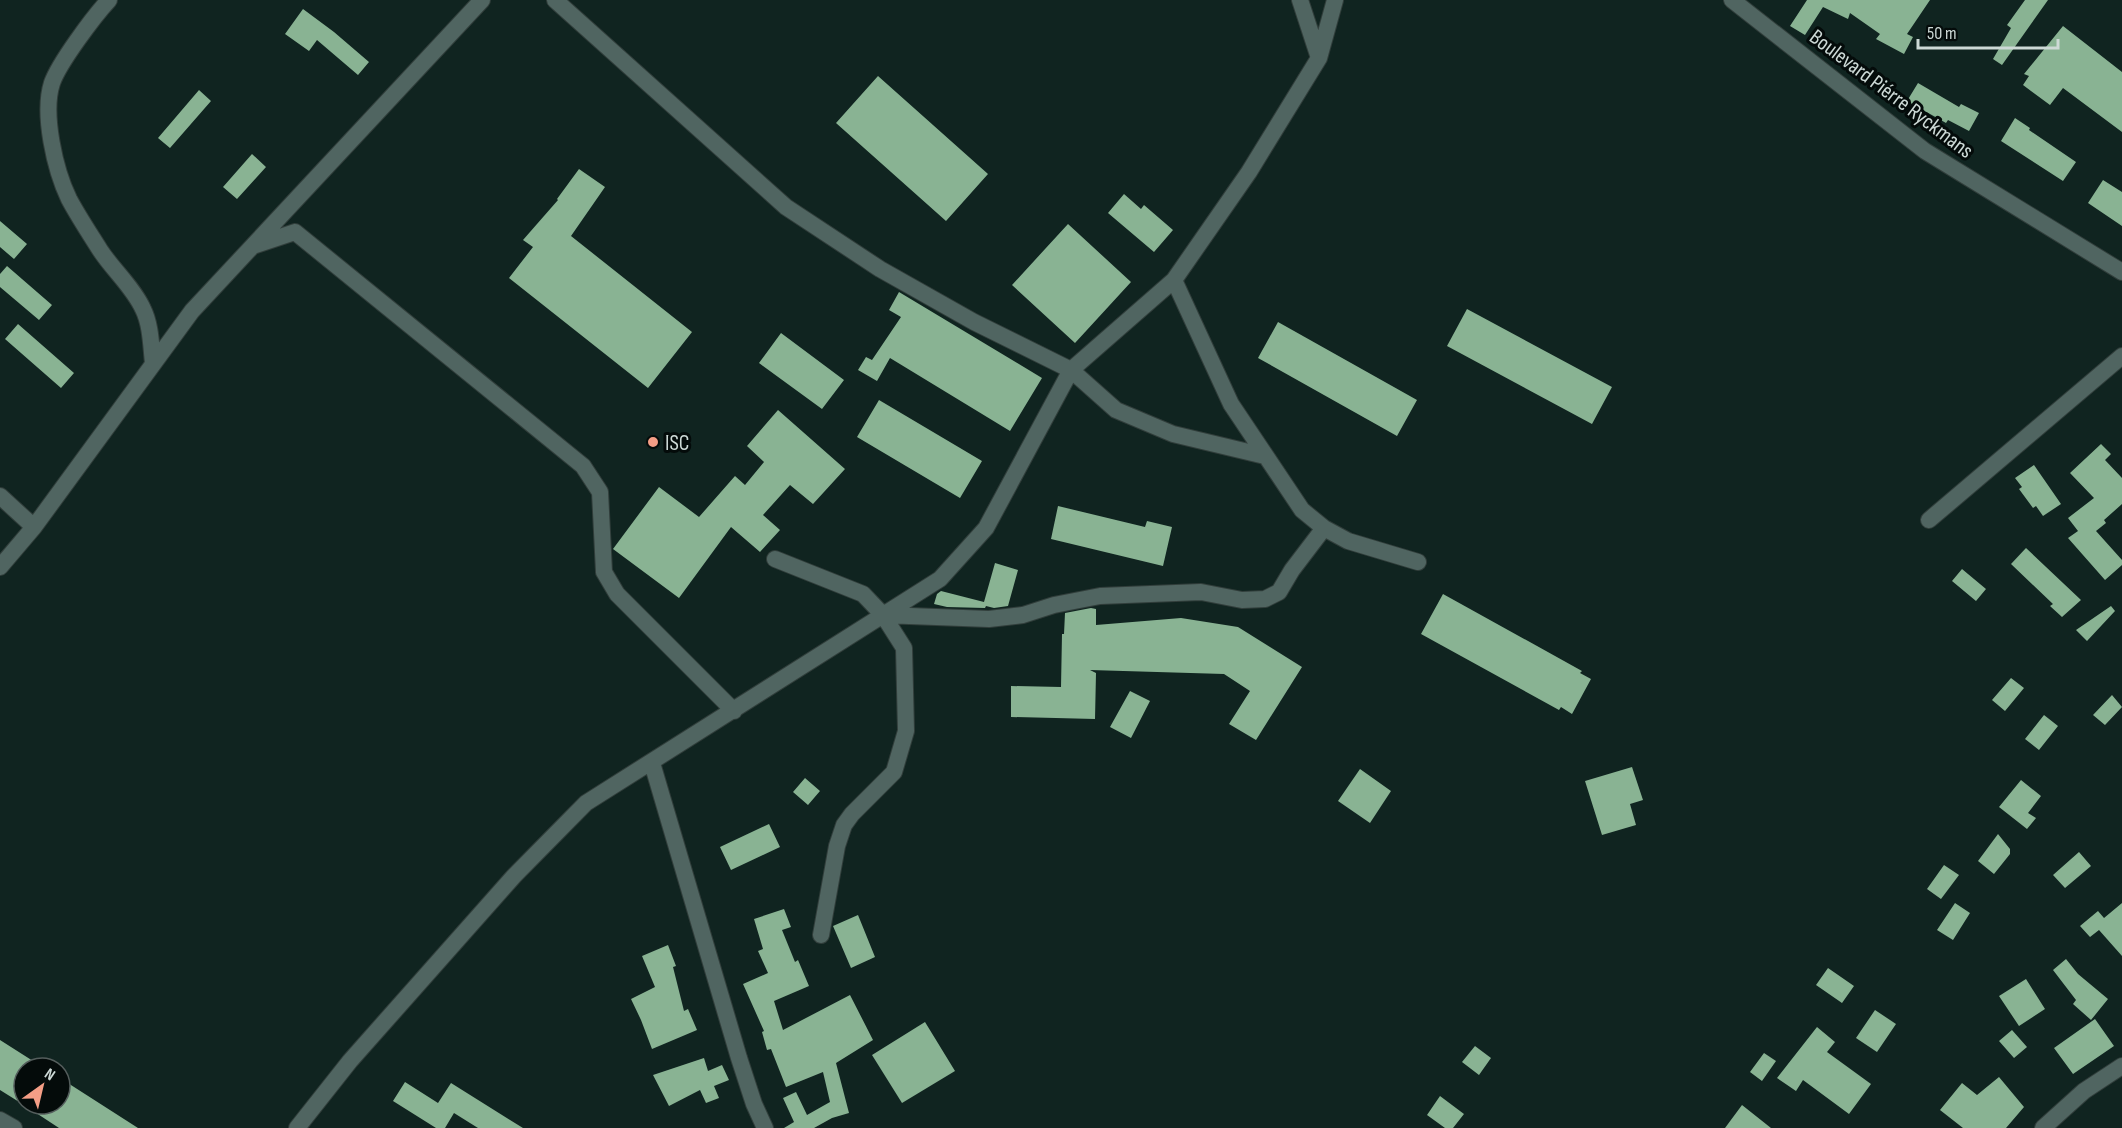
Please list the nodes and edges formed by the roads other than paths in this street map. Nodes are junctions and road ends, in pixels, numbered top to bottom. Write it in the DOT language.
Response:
graph roads {
  1 [pos="109,0"];
  2 [pos="482,0"];
  3 [pos="555,0"];
  4 [pos="1300,0"];
  5 [pos="1335,0"];
  6 [pos="1732,0"];
  7 [pos="1319,58"];
  8 [pos="299,196"];
  9 [pos="295,232"];
  10 [pos="252,247"];
  11 [pos="2122,273"];
  12 [pos="1174,280"];
  13 [pos="2122,356"];
  14 [pos="153,363"];
  15 [pos="1071,370"];
  16 [pos="1265,456"];
  17 [pos="0,496"];
  18 [pos="1929,520"];
  19 [pos="34,526"];
  20 [pos="1324,528"];
  21 [pos="775,559"];
  22 [pos="1418,562"];
  23 [pos="0,567"];
  24 [pos="883,615"];
  25 [pos="734,711"];
  26 [pos="652,763"];
  27 [pos="821,934"];
  28 [pos="2122,1066"];
  29 [pos="0,1120"];
  30 [pos="14,1128"];
  31 [pos="297,1128"];
  32 [pos="765,1128"];
  33 [pos="2043,1128"];
  1 -- 14 [label="street"];
  2 -- 8 [label="street"];
  3 -- 15 [label="street"];
  4 -- 7 [label="street"];
  5 -- 7 [label="street"];
  6 -- 11 [label="street, Boulevard Piérre Ryckmans"];
  7 -- 12 [label="street"];
  8 -- 9 [label="street"];
  8 -- 10 [label="street"];
  9 -- 10 [label="street"];
  9 -- 25 [label="street"];
  10 -- 14 [label="street"];
  12 -- 15 [label="street"];
  12 -- 16 [label="street"];
  13 -- 18 [label="street"];
  14 -- 19 [label="street"];
  15 -- 16 [label="street"];
  15 -- 24 [label="street"];
  16 -- 20 [label="street"];
  17 -- 19 [label="street"];
  19 -- 23 [label="street"];
  20 -- 22 [label="street"];
  20 -- 24 [label="street"];
  21 -- 24 [label="street"];
  24 -- 25 [label="street"];
  24 -- 27 [label="street"];
  25 -- 26 [label="street"];
  26 -- 31 [label="street"];
  26 -- 32 [label="street"];
  28 -- 33 [label="street"];
  29 -- 30 [label="street"];
}
